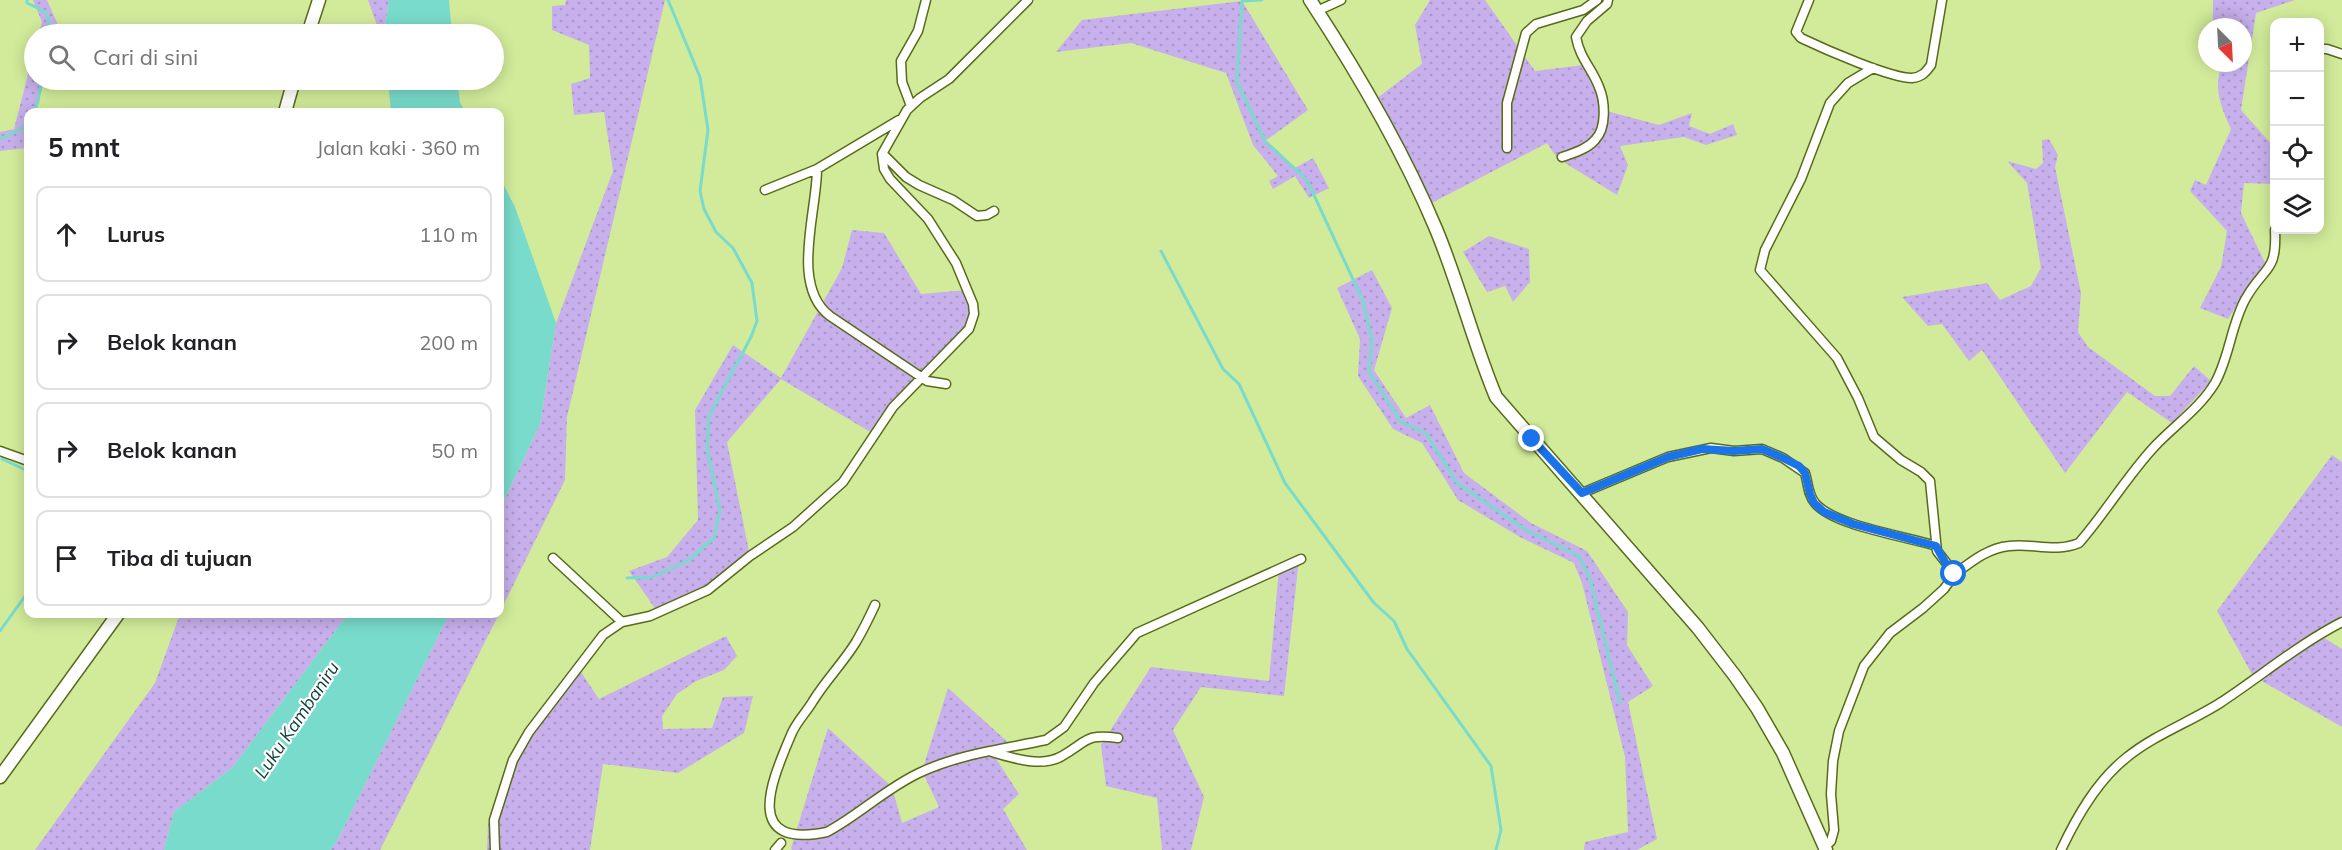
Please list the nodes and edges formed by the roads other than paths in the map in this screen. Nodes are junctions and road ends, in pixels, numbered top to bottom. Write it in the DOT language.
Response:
graph roads {
  1 [pos="319,0"];
  2 [pos="926,0"];
  3 [pos="1028,0"];
  4 [pos="1310,0"];
  5 [pos="1341,0"];
  6 [pos="1597,0"];
  7 [pos="1608,0"];
  8 [pos="1809,0"];
  9 [pos="1942,0"];
  10 [pos="1317,11"];
  11 [pos="311,24"];
  12 [pos="2324,49"];
  13 [pos="2342,54"];
  14 [pos="1873,68"];
  15 [pos="291,90"];
  16 [pos="911,106"];
  17 [pos="286,108"];
  18 [pos="902,118"];
  19 [pos="1507,148"];
  20 [pos="882,154"];
  21 [pos="1563,157"];
  22 [pos="817,169"];
  23 [pos="765,190"];
  24 [pos="994,210"];
  25 [pos="2275,234"];
  26 [pos="920,377"];
  27 [pos="946,384"];
  28 [pos="0,451"];
  29 [pos="24,460"];
  30 [pos="1582,493"];
  31 [pos="1936,546"];
  32 [pos="554,558"];
  33 [pos="1301,559"];
  34 [pos="1954,574"];
  35 [pos="875,605"];
  36 [pos="115,618"];
  37 [pos="622,622"];
  38 [pos="2342,622"];
  39 [pos="1118,738"];
  40 [pos="989,751"];
  41 [pos="0,777"];
  42 [pos="785,845"];
  43 [pos="1826,849"];
  44 [pos="495,850"];
  45 [pos="2061,850"];
  1 -- 11 [label="street"];
  2 -- 16 [label="street"];
  3 -- 16 [label="street"];
  4 -- 10 [label="street"];
  5 -- 10 [label="street"];
  6 -- 19 [label="street"];
  7 -- 21 [label="street"];
  8 -- 14 [label="street"];
  9 -- 14 [label="street"];
  10 -- 30 [label="street"];
  12 -- 13 [label="street"];
  14 -- 31 [label="street"];
  15 -- 17 [label="street"];
  16 -- 18 [label="street"];
  18 -- 20 [label="street"];
  18 -- 22 [label="street"];
  20 -- 24 [label="street"];
  20 -- 26 [label="street"];
  22 -- 23 [label="street"];
  22 -- 26 [label="street"];
  25 -- 34 [label="street"];
  26 -- 27 [label="street"];
  26 -- 37 [label="street"];
  28 -- 29 [label="street"];
  30 -- 31 [label="street"];
  30 -- 43 [label="street"];
  31 -- 34 [label="street"];
  32 -- 37 [label="street"];
  33 -- 40 [label="street"];
  34 -- 43 [label="street"];
  35 -- 42 [label="street"];
  36 -- 41 [label="street"];
  37 -- 44 [label="street"];
  38 -- 45 [label="street"];
  39 -- 40 [label="street"];
  40 -- 42 [label="street"];
}
